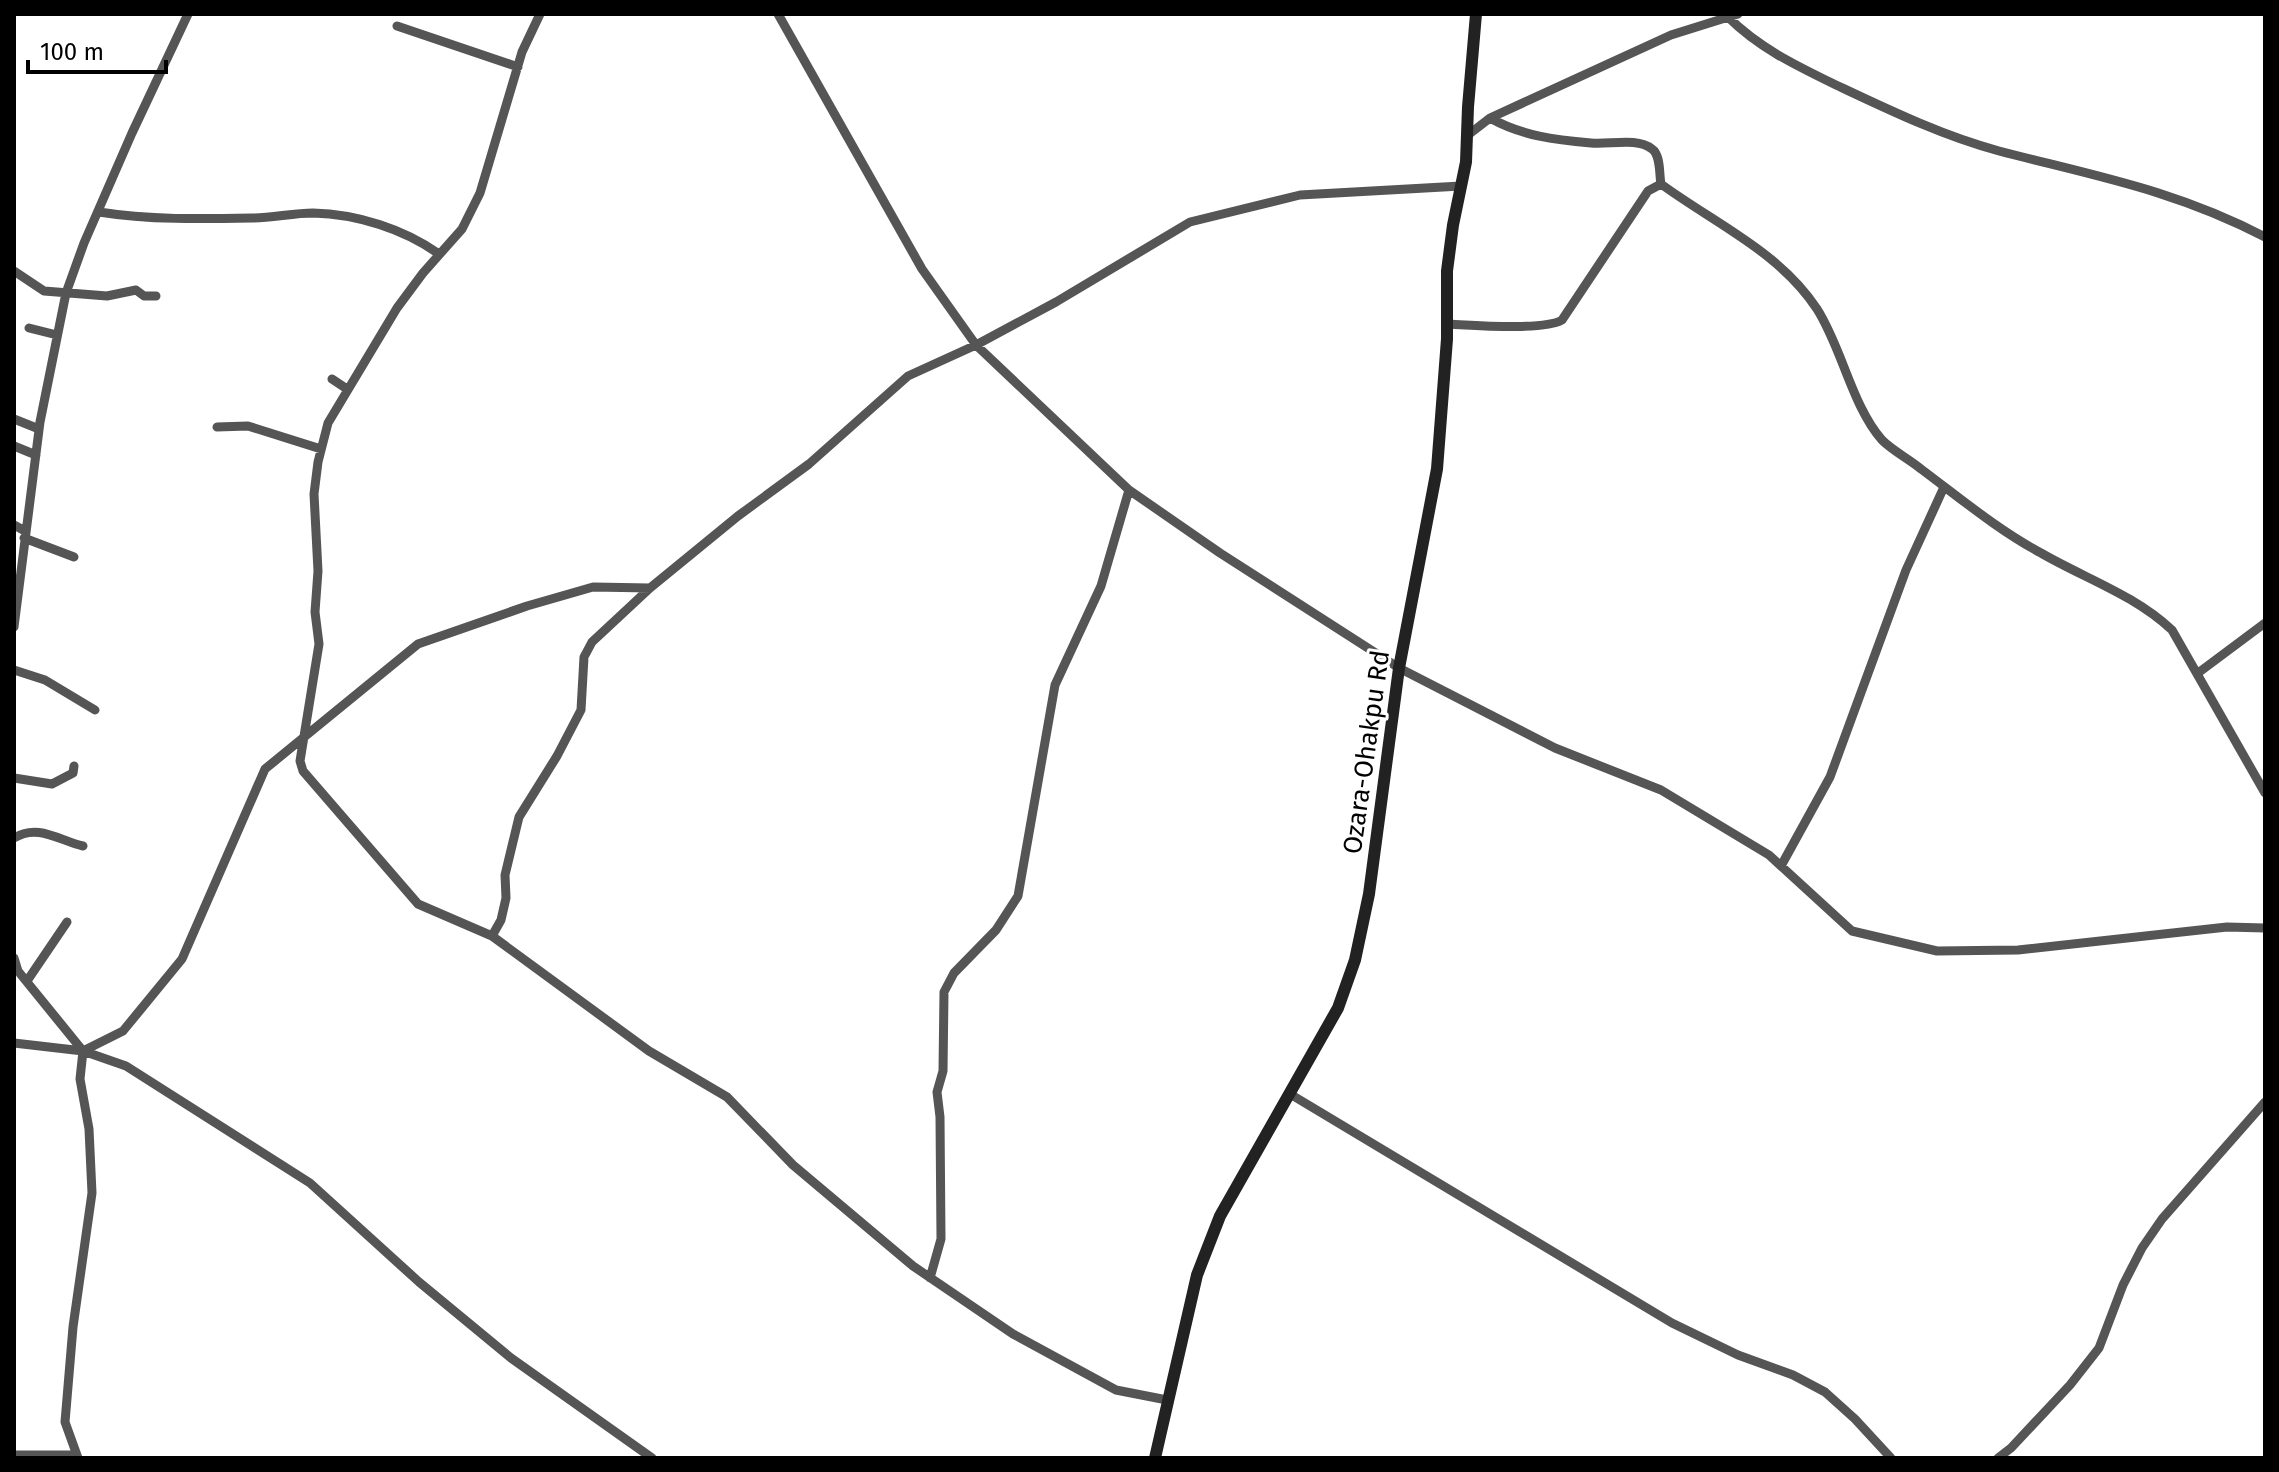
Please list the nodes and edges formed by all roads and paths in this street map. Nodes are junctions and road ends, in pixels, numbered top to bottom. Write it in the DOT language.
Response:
graph roads {
  1 [pos="188,14"];
  2 [pos="540,14"];
  3 [pos="778,14"];
  4 [pos="1476,14"];
  5 [pos="1733,16"];
  6 [pos="397,26"];
  7 [pos="518,67"];
  8 [pos="1490,118"];
  9 [pos="1468,135"];
  10 [pos="1661,184"];
  11 [pos="1461,186"];
  12 [pos="99,212"];
  13 [pos="2265,237"];
  14 [pos="439,254"];
  15 [pos="14,271"];
  16 [pos="66,293"];
  17 [pos="156,296"];
  18 [pos="1447,324"];
  19 [pos="29,328"];
  20 [pos="57,335"];
  21 [pos="976,345"];
  22 [pos="332,379"];
  23 [pos="347,389"];
  24 [pos="14,419"];
  25 [pos="217,427"];
  26 [pos="39,429"];
  27 [pos="14,446"];
  28 [pos="321,449"];
  29 [pos="36,455"];
  30 [pos="1944,487"];
  31 [pos="1129,490"];
  32 [pos="14,525"];
  33 [pos="25,534"];
  34 [pos="74,557"];
  35 [pos="650,588"];
  36 [pos="15,613"];
  37 [pos="2265,623"];
  38 [pos="14,627"];
  39 [pos="1399,668"];
  40 [pos="14,670"];
  41 [pos="2198,673"];
  42 [pos="95,710"];
  43 [pos="304,737"];
  44 [pos="74,766"];
  45 [pos="14,778"];
  46 [pos="2265,793"];
  47 [pos="14,838"];
  48 [pos="83,846"];
  49 [pos="1781,866"];
  50 [pos="67,922"];
  51 [pos="2265,928"];
  52 [pos="492,936"];
  53 [pos="14,958"];
  54 [pos="27,981"];
  55 [pos="14,1043"];
  56 [pos="83,1051"];
  57 [pos="1290,1094"];
  58 [pos="2265,1102"];
  59 [pos="930,1278"];
  60 [pos="1167,1400"];
  61 [pos="14,1455"];
  62 [pos="77,1456"];
  63 [pos="652,1458"];
  64 [pos="1155,1458"];
  65 [pos="1891,1458"];
  66 [pos="1998,1458"];
  1 -- 12 [label="street"];
  2 -- 7 [label="street"];
  3 -- 21 [label="street"];
  4 -- 9 [label="main road, Ozara-Ohakpu Rd"];
  5 -- 8 [label="street"];
  5 -- 13 [label="street"];
  6 -- 7 [label="street"];
  7 -- 14 [label="street"];
  8 -- 9 [label="street"];
  8 -- 10 [label="street"];
  9 -- 11 [label="main road, Ozara-Ohakpu Rd"];
  10 -- 18 [label="street"];
  10 -- 30 [label="street"];
  11 -- 18 [label="main road, Ozara-Ohakpu Rd"];
  11 -- 21 [label="street"];
  12 -- 14 [label="street"];
  12 -- 16 [label="street"];
  14 -- 23 [label="street"];
  15 -- 16 [label="street"];
  16 -- 17 [label="street"];
  16 -- 20 [label="street"];
  18 -- 39 [label="main road, Ozara-Ohakpu Rd"];
  19 -- 20 [label="street"];
  20 -- 26 [label="street"];
  21 -- 31 [label="street"];
  21 -- 35 [label="street"];
  22 -- 23 [label="street"];
  23 -- 28 [label="street"];
  24 -- 26 [label="street"];
  25 -- 28 [label="street"];
  26 -- 29 [label="street"];
  27 -- 29 [label="street"];
  28 -- 43 [label="street"];
  29 -- 33 [label="street"];
  30 -- 41 [label="street"];
  30 -- 49 [label="street"];
  31 -- 39 [label="street"];
  31 -- 59 [label="street"];
  32 -- 33 [label="street"];
  33 -- 34 [label="street"];
  33 -- 36 [label="street"];
  35 -- 43 [label="street"];
  35 -- 52 [label="street"];
  36 -- 38 [label="street"];
  37 -- 41 [label="street"];
  39 -- 49 [label="street"];
  39 -- 57 [label="main road, Ozara-Ohakpu Rd"];
  40 -- 42 [label="street"];
  41 -- 46 [label="street"];
  43 -- 52 [label="street"];
  43 -- 56 [label="street"];
  44 -- 45 [label="street"];
  47 -- 48 [label="street"];
  49 -- 51 [label="street"];
  50 -- 54 [label="street"];
  52 -- 59 [label="street"];
  53 -- 54 [label="street"];
  54 -- 56 [label="street"];
  55 -- 56 [label="street"];
  56 -- 62 [label="street"];
  56 -- 63 [label="street"];
  57 -- 60 [label="main road, Ozara-Ohakpu Rd"];
  57 -- 65 [label="street"];
  58 -- 66 [label="street"];
  59 -- 60 [label="street"];
  60 -- 64 [label="main road, Ozara-Ohakpu Rd"];
  61 -- 62 [label="street"];
}
